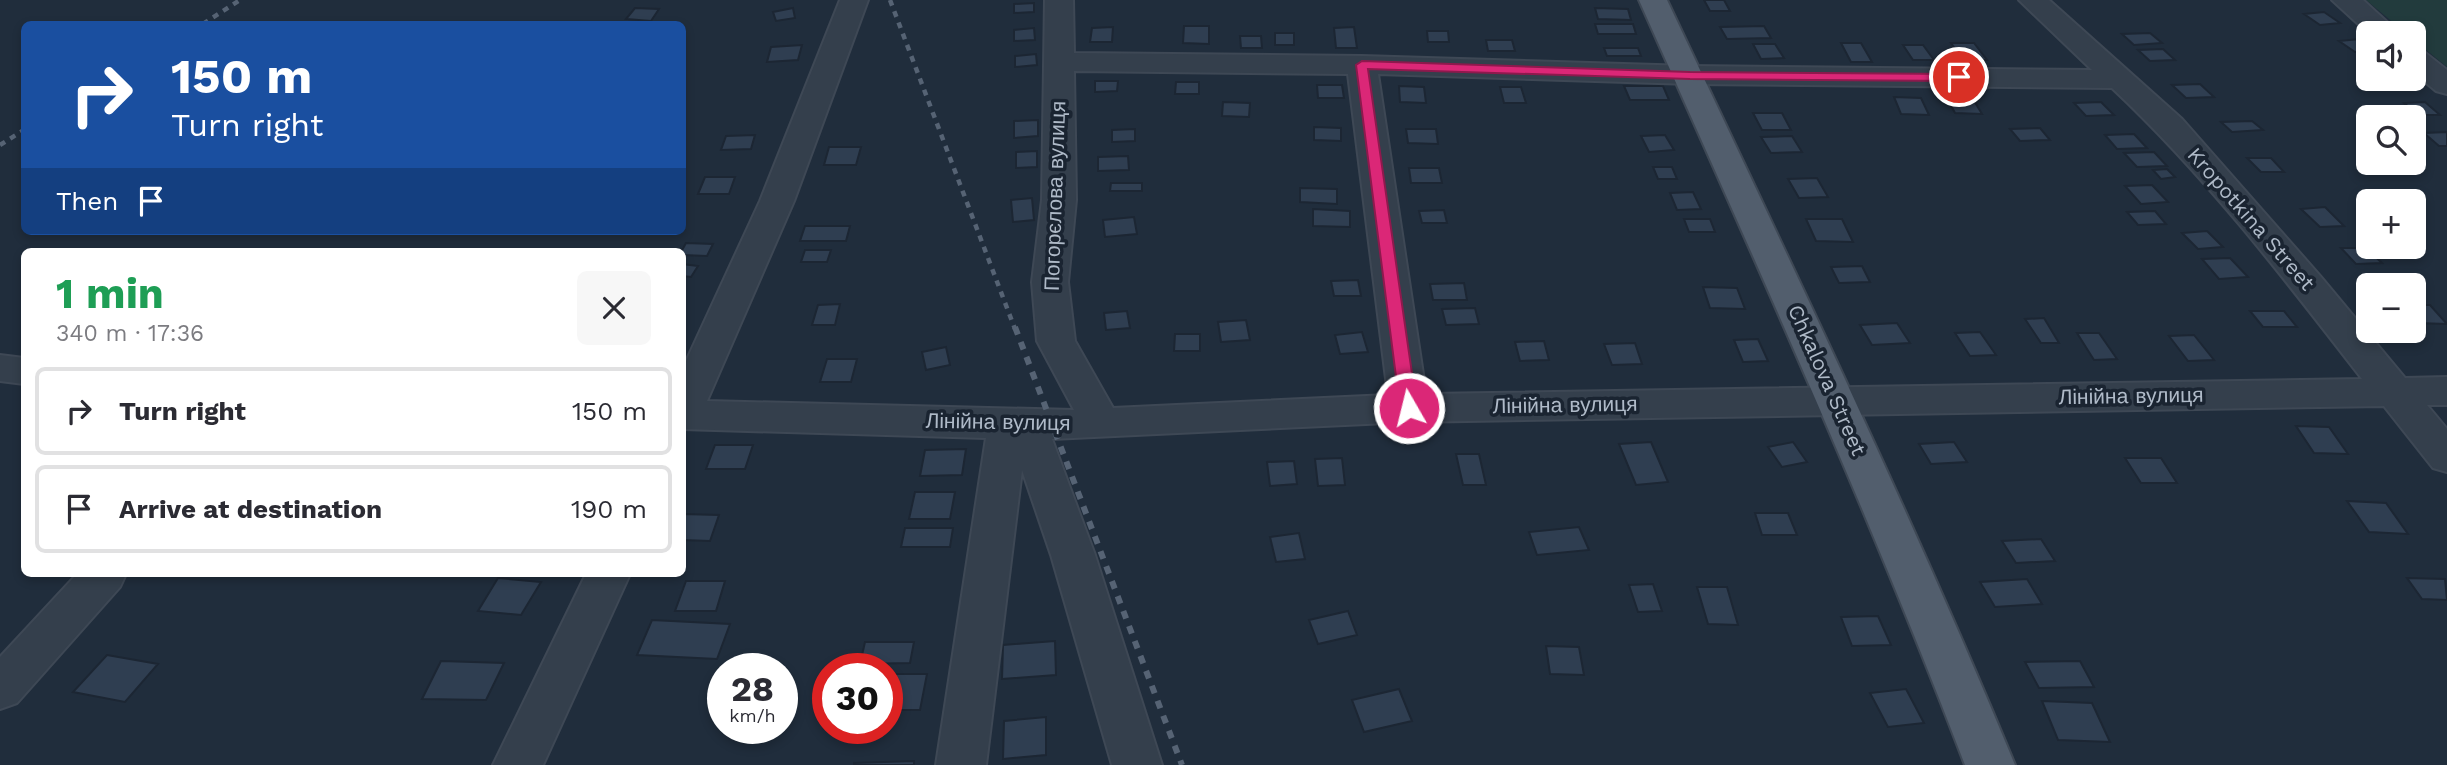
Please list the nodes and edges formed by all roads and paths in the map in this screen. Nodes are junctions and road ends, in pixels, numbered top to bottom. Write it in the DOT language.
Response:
graph roads {
  1 [pos="854,0"];
  2 [pos="1059,0"];
  3 [pos="1653,0"];
  4 [pos="2033,0"];
  5 [pos="2346,0"];
  6 [pos="2371,21"];
  7 [pos="1058,62"];
  8 [pos="1362,65"];
  9 [pos="2426,68"];
  10 [pos="1690,75"];
  11 [pos="2120,79"];
  12 [pos="2447,85"];
  13 [pos="2447,391"];
  14 [pos="2396,392"];
  15 [pos="1836,400"];
  16 [pos="686,406"];
  17 [pos="1409,408"];
  18 [pos="686,415"];
  19 [pos="1101,422"];
  20 [pos="1017,423"];
  21 [pos="2447,457"];
  22 [pos="101,577"];
  23 [pos="607,577"];
  24 [pos="0,689"];
  25 [pos="518,765"];
  26 [pos="961,765"];
  27 [pos="1137,765"];
  28 [pos="1990,765"];
  1 -- 16 [label="street"];
  2 -- 7 [label="street, Погорєлова вулиця"];
  3 -- 10 [label="main road, Chkalova Street"];
  4 -- 11 [label="street, Kropotkina Street"];
  5 -- 6 [label="street"];
  7 -- 8 [label="street"];
  7 -- 19 [label="street, Погорєлова вулиця"];
  8 -- 10 [label="street"];
  8 -- 17 [label="street"];
  9 -- 12 [label="street"];
  10 -- 11 [label="street"];
  10 -- 15 [label="main road, Chkalova Street"];
  11 -- 14 [label="street, Kropotkina Street"];
  13 -- 14 [label="street, Лінійна вулиця"];
  14 -- 15 [label="street, Лінійна вулиця"];
  14 -- 21 [label="street, Kropotkina Street"];
  15 -- 17 [label="street, Лінійна вулиця"];
  15 -- 28 [label="main road, Chkalova Street"];
  17 -- 19 [label="street, Лінійна вулиця"];
  18 -- 20 [label="street, Лінійна вулиця"];
  19 -- 20 [label="street, Лінійна вулиця"];
  20 -- 26 [label="street"];
  20 -- 27 [label="street"];
  22 -- 24 [label="street"];
  23 -- 25 [label="street"];
}
